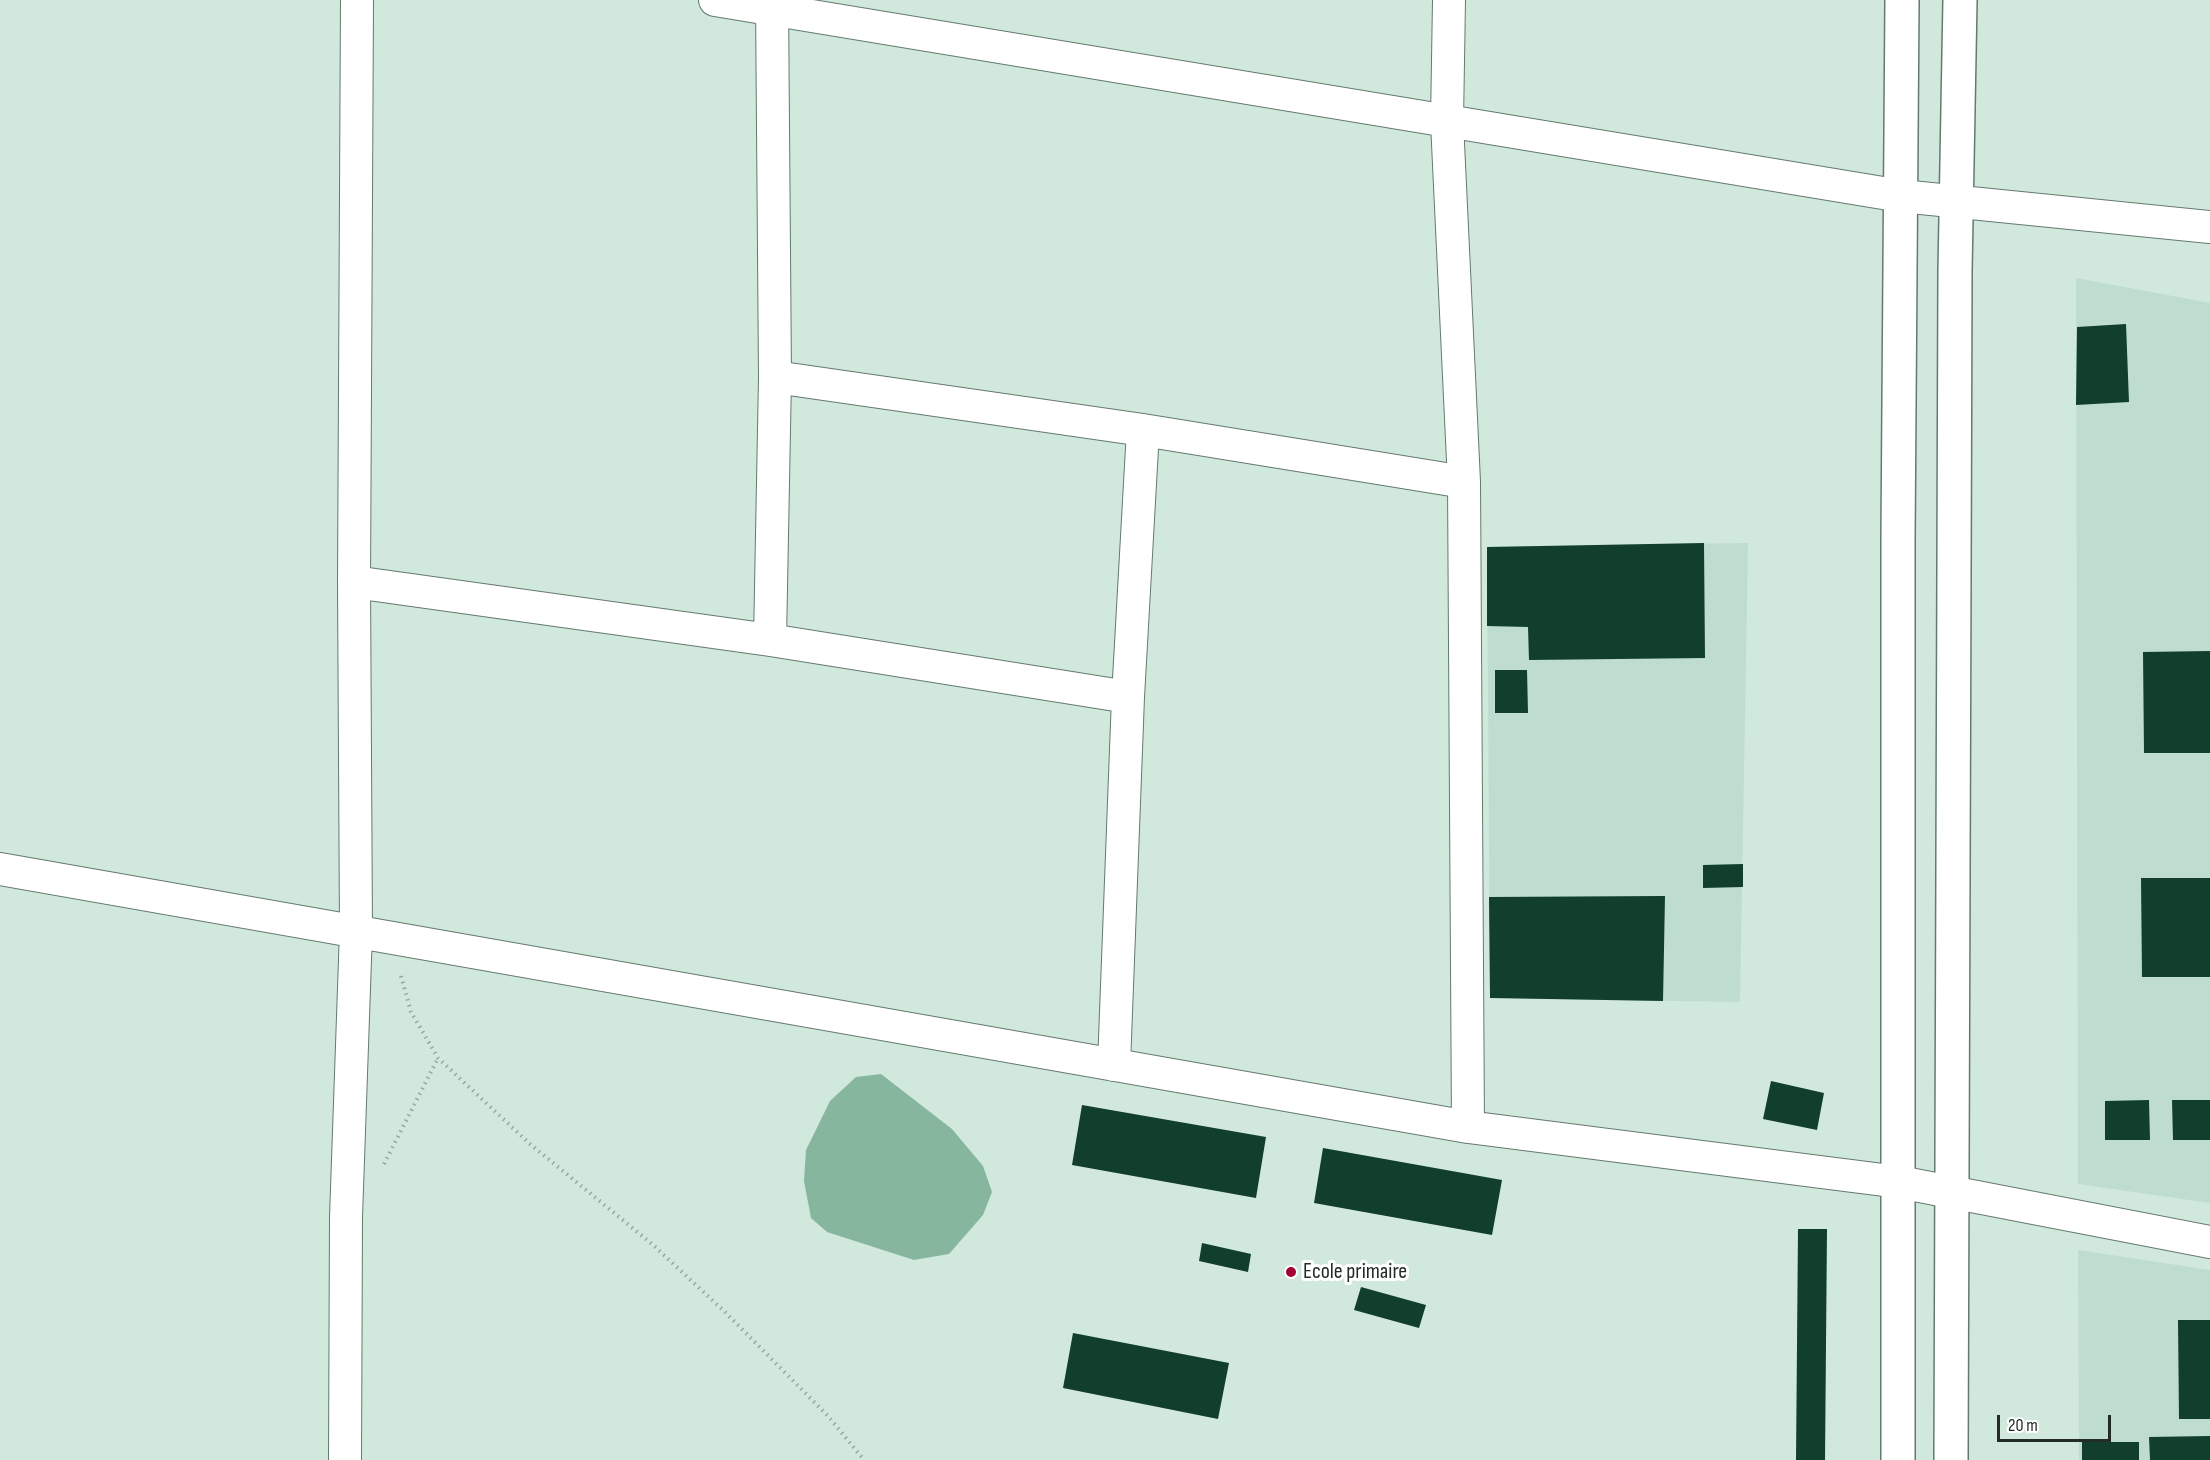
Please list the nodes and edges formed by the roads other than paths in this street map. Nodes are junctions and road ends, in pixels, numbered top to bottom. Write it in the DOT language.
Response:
graph roads {
  1 [pos="357,0"];
  2 [pos="716,0"];
  3 [pos="1449,0"];
  4 [pos="1902,0"];
  5 [pos="1960,0"];
  6 [pos="772,5"];
  7 [pos="1447,122"];
  8 [pos="1901,196"];
  9 [pos="1957,201"];
  10 [pos="2210,227"];
  11 [pos="775,377"];
  12 [pos="1143,430"];
  13 [pos="1464,482"];
  14 [pos="354,582"];
  15 [pos="770,640"];
  16 [pos="1128,697"];
  17 [pos="0,869"];
  18 [pos="356,931"];
  19 [pos="1114,1065"];
  20 [pos="1468,1126"];
  21 [pos="1899,1182"];
  22 [pos="1953,1192"];
  23 [pos="2210,1242"];
  24 [pos="345,1460"];
  25 [pos="1898,1460"];
  26 [pos="1951,1460"];
  1 -- 14 [label="street"];
  2 -- 6 [label="street"];
  3 -- 7 [label="street"];
  4 -- 8 [label="street"];
  5 -- 9 [label="street"];
  6 -- 7 [label="street"];
  6 -- 11 [label="street"];
  7 -- 8 [label="street"];
  7 -- 13 [label="street"];
  8 -- 9 [label="street"];
  8 -- 21 [label="street"];
  9 -- 10 [label="street"];
  9 -- 22 [label="street"];
  11 -- 12 [label="street"];
  11 -- 15 [label="street"];
  12 -- 13 [label="street"];
  12 -- 16 [label="street"];
  13 -- 20 [label="street"];
  14 -- 15 [label="street"];
  14 -- 18 [label="street"];
  15 -- 16 [label="street"];
  16 -- 19 [label="street"];
  17 -- 18 [label="street"];
  18 -- 19 [label="street"];
  18 -- 24 [label="street"];
  19 -- 20 [label="street"];
  20 -- 21 [label="street"];
  21 -- 22 [label="street"];
  21 -- 25 [label="street"];
  22 -- 23 [label="street"];
  22 -- 26 [label="street"];
}
